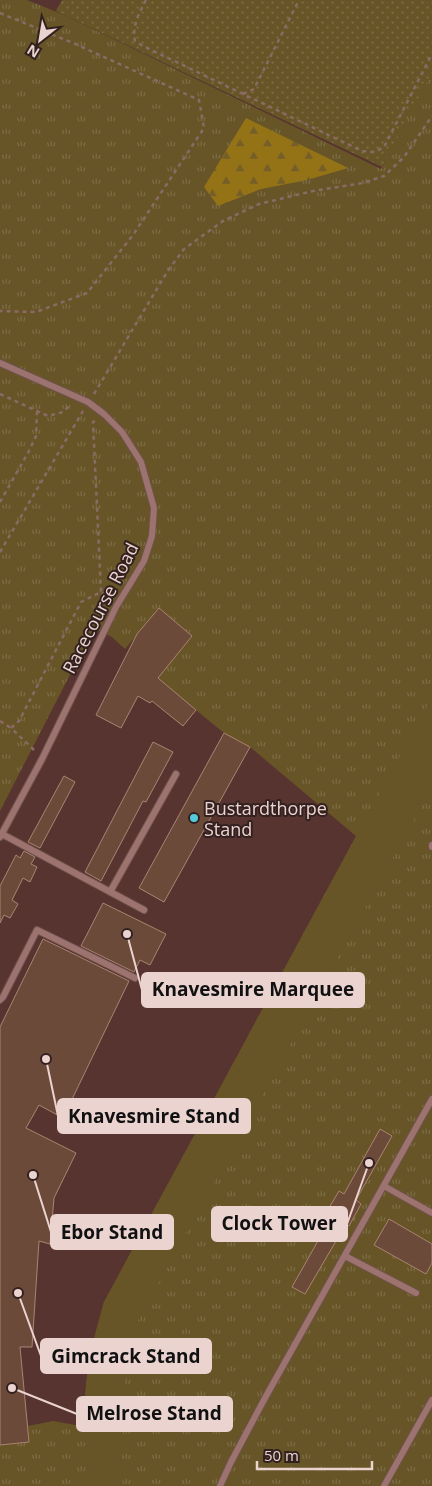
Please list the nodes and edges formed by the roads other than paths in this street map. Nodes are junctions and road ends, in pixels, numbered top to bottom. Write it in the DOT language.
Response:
graph roads {
  1 [pos="0,363"];
  2 [pos="176,774"];
  3 [pos="1,836"];
  4 [pos="110,892"];
  5 [pos="144,910"];
  6 [pos="136,978"];
  7 [pos="0,1000"];
  8 [pos="432,1099"];
  9 [pos="384,1186"];
  10 [pos="432,1213"];
  11 [pos="345,1256"];
  12 [pos="416,1293"];
  13 [pos="432,1400"];
  14 [pos="220,1486"];
  15 [pos="384,1486"];
  1 -- 3 [label="lane, Racecourse Road"];
  2 -- 4 [label="lane"];
  3 -- 4 [label="lane"];
  4 -- 5 [label="lane"];
  6 -- 7 [label="lane"];
  8 -- 9 [label="lane"];
  9 -- 10 [label="lane"];
  9 -- 11 [label="lane"];
  11 -- 12 [label="lane"];
  11 -- 14 [label="lane"];
  13 -- 15 [label="lane"];
}
